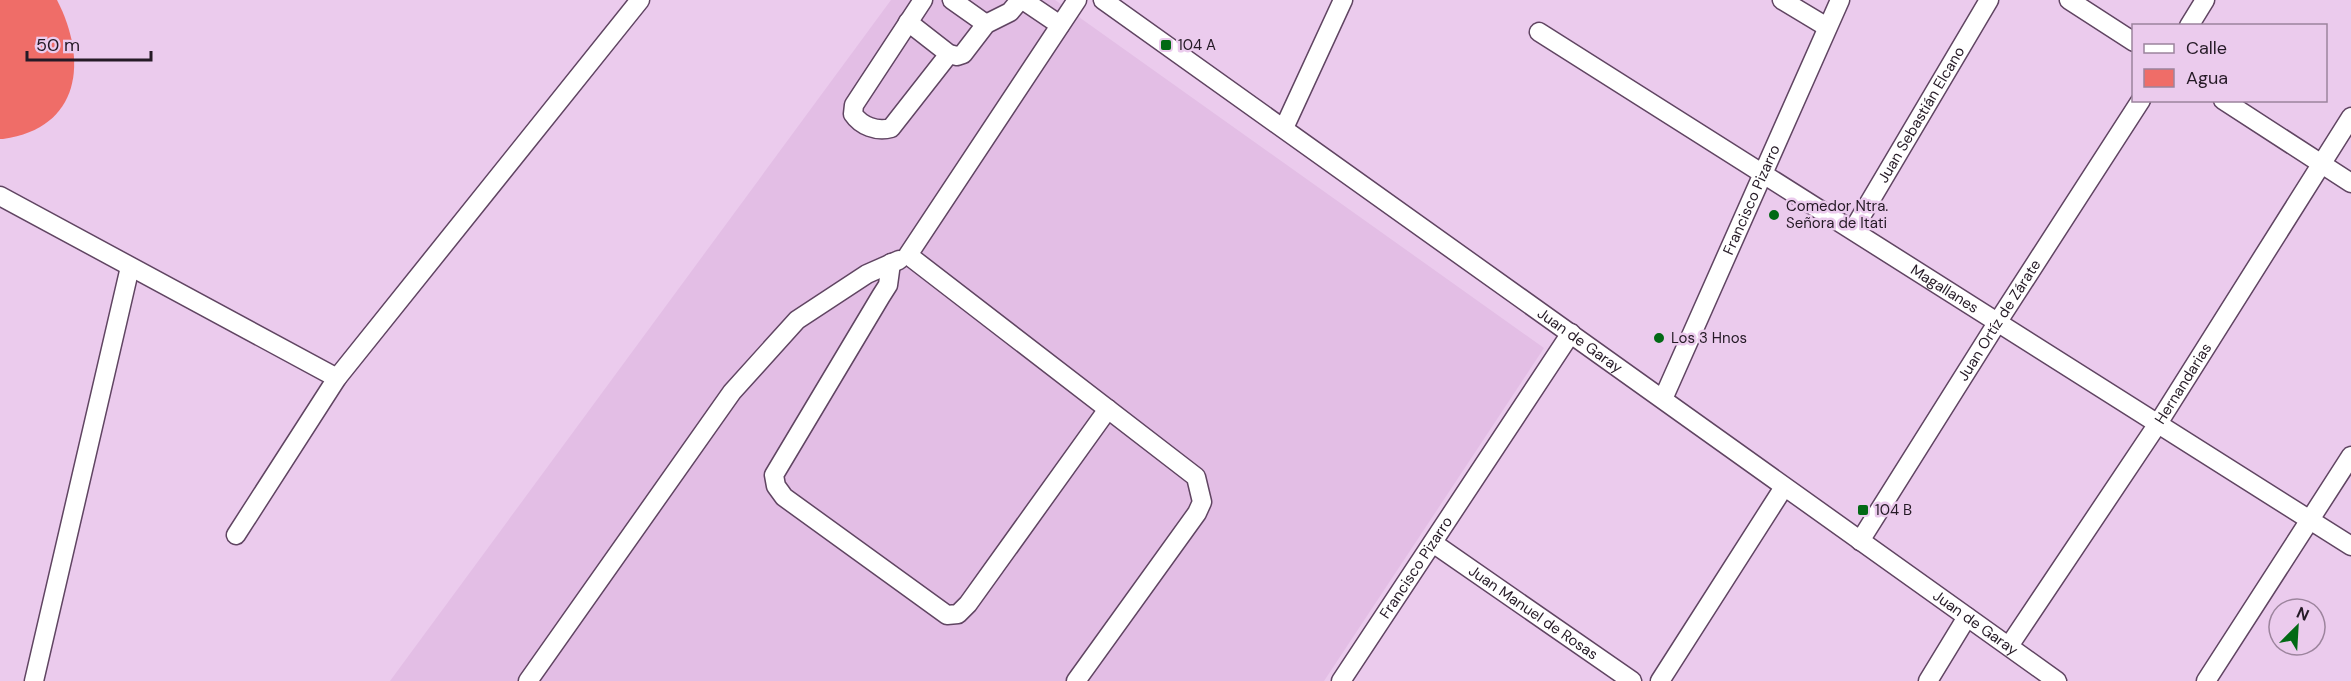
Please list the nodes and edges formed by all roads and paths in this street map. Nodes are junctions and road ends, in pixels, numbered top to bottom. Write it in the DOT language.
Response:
graph roads {
  1 [pos="640,0"];
  2 [pos="923,0"];
  3 [pos="952,0"];
  4 [pos="1022,0"];
  5 [pos="1077,0"];
  6 [pos="1103,0"];
  7 [pos="1343,0"];
  8 [pos="1782,0"];
  9 [pos="1840,0"];
  10 [pos="1989,0"];
  11 [pos="2069,0"];
  12 [pos="2205,0"];
  13 [pos="908,22"];
  14 [pos="986,24"];
  15 [pos="2190,24"];
  16 [pos="1060,25"];
  17 [pos="1827,27"];
  18 [pos="1539,32"];
  19 [pos="2132,41"];
  20 [pos="950,54"];
  21 [pos="2140,102"];
  22 [pos="2226,102"];
  23 [pos="2351,117"];
  24 [pos="1284,128"];
  25 [pos="2321,164"];
  26 [pos="1762,175"];
  27 [pos="2351,183"];
  28 [pos="0,196"];
  29 [pos="1853,230"];
  30 [pos="908,255"];
  31 [pos="891,263"];
  32 [pos="130,267"];
  33 [pos="1997,323"];
  34 [pos="1571,333"];
  35 [pos="337,378"];
  36 [pos="1663,399"];
  37 [pos="1108,409"];
  38 [pos="2157,424"];
  39 [pos="2351,456"];
  40 [pos="1784,487"];
  41 [pos="2310,520"];
  42 [pos="236,535"];
  43 [pos="1860,541"];
  44 [pos="1433,543"];
  45 [pos="2351,546"];
  46 [pos="1967,617"];
  47 [pos="2009,646"];
  48 [pos="34,681"];
  49 [pos="528,681"];
  50 [pos="1076,681"];
  51 [pos="1341,681"];
  52 [pos="1632,681"];
  53 [pos="1660,681"];
  54 [pos="1928,681"];
  55 [pos="2057,681"];
  56 [pos="2206,681"];
  1 -- 35 [label="street"];
  2 -- 13 [label="street"];
  3 -- 14 [label="street"];
  4 -- 14 [label="street"];
  4 -- 16 [label="street"];
  5 -- 16 [label="street"];
  6 -- 24 [label="street, Juan de Garay"];
  7 -- 24 [label="street"];
  8 -- 17 [label="street"];
  9 -- 17 [label="street, Francisco Pizarro"];
  10 -- 29 [label="street, Juan Sebastián Elcano"];
  11 -- 19 [label="street"];
  12 -- 15 [label="street"];
  13 -- 20 [label="street"];
  13 -- 20 [label="street"];
  14 -- 20 [label="street"];
  16 -- 30 [label="street"];
  17 -- 26 [label="street, Francisco Pizarro"];
  18 -- 26 [label="street, Magallanes"];
  21 -- 33 [label="street, Juan Ortíz de Zárate"];
  22 -- 25 [label="street"];
  23 -- 25 [label="street, Hernandarias"];
  24 -- 34 [label="street, Juan de Garay"];
  25 -- 27 [label="street"];
  25 -- 38 [label="street, Hernandarias"];
  26 -- 29 [label="street, Magallanes"];
  26 -- 36 [label="street, Francisco Pizarro"];
  28 -- 32 [label="street"];
  29 -- 33 [label="street, Magallanes"];
  30 -- 31 [label="street"];
  30 -- 37 [label="street"];
  31 -- 37 [label="street"];
  31 -- 49 [label="street"];
  32 -- 35 [label="street"];
  32 -- 48 [label="street"];
  33 -- 38 [label="street, Magallanes"];
  33 -- 43 [label="street, Juan Ortíz de Zárate"];
  34 -- 36 [label="street, Juan de Garay"];
  34 -- 44 [label="street, Francisco Pizarro"];
  35 -- 42 [label="street"];
  36 -- 40 [label="street, Juan de Garay"];
  37 -- 50 [label="street"];
  38 -- 41 [label="street, Magallanes"];
  38 -- 47 [label="street, Hernandarias"];
  39 -- 41 [label="street"];
  40 -- 43 [label="street, Juan de Garay"];
  40 -- 53 [label="street"];
  41 -- 45 [label="street, Magallanes"];
  41 -- 56 [label="street"];
  43 -- 46 [label="street, Juan de Garay"];
  44 -- 51 [label="street, Francisco Pizarro"];
  44 -- 52 [label="street, Juan Manuel de Rosas"];
  46 -- 47 [label="street, Juan de Garay"];
  46 -- 54 [label="street"];
  47 -- 55 [label="street, Juan de Garay"];
}
